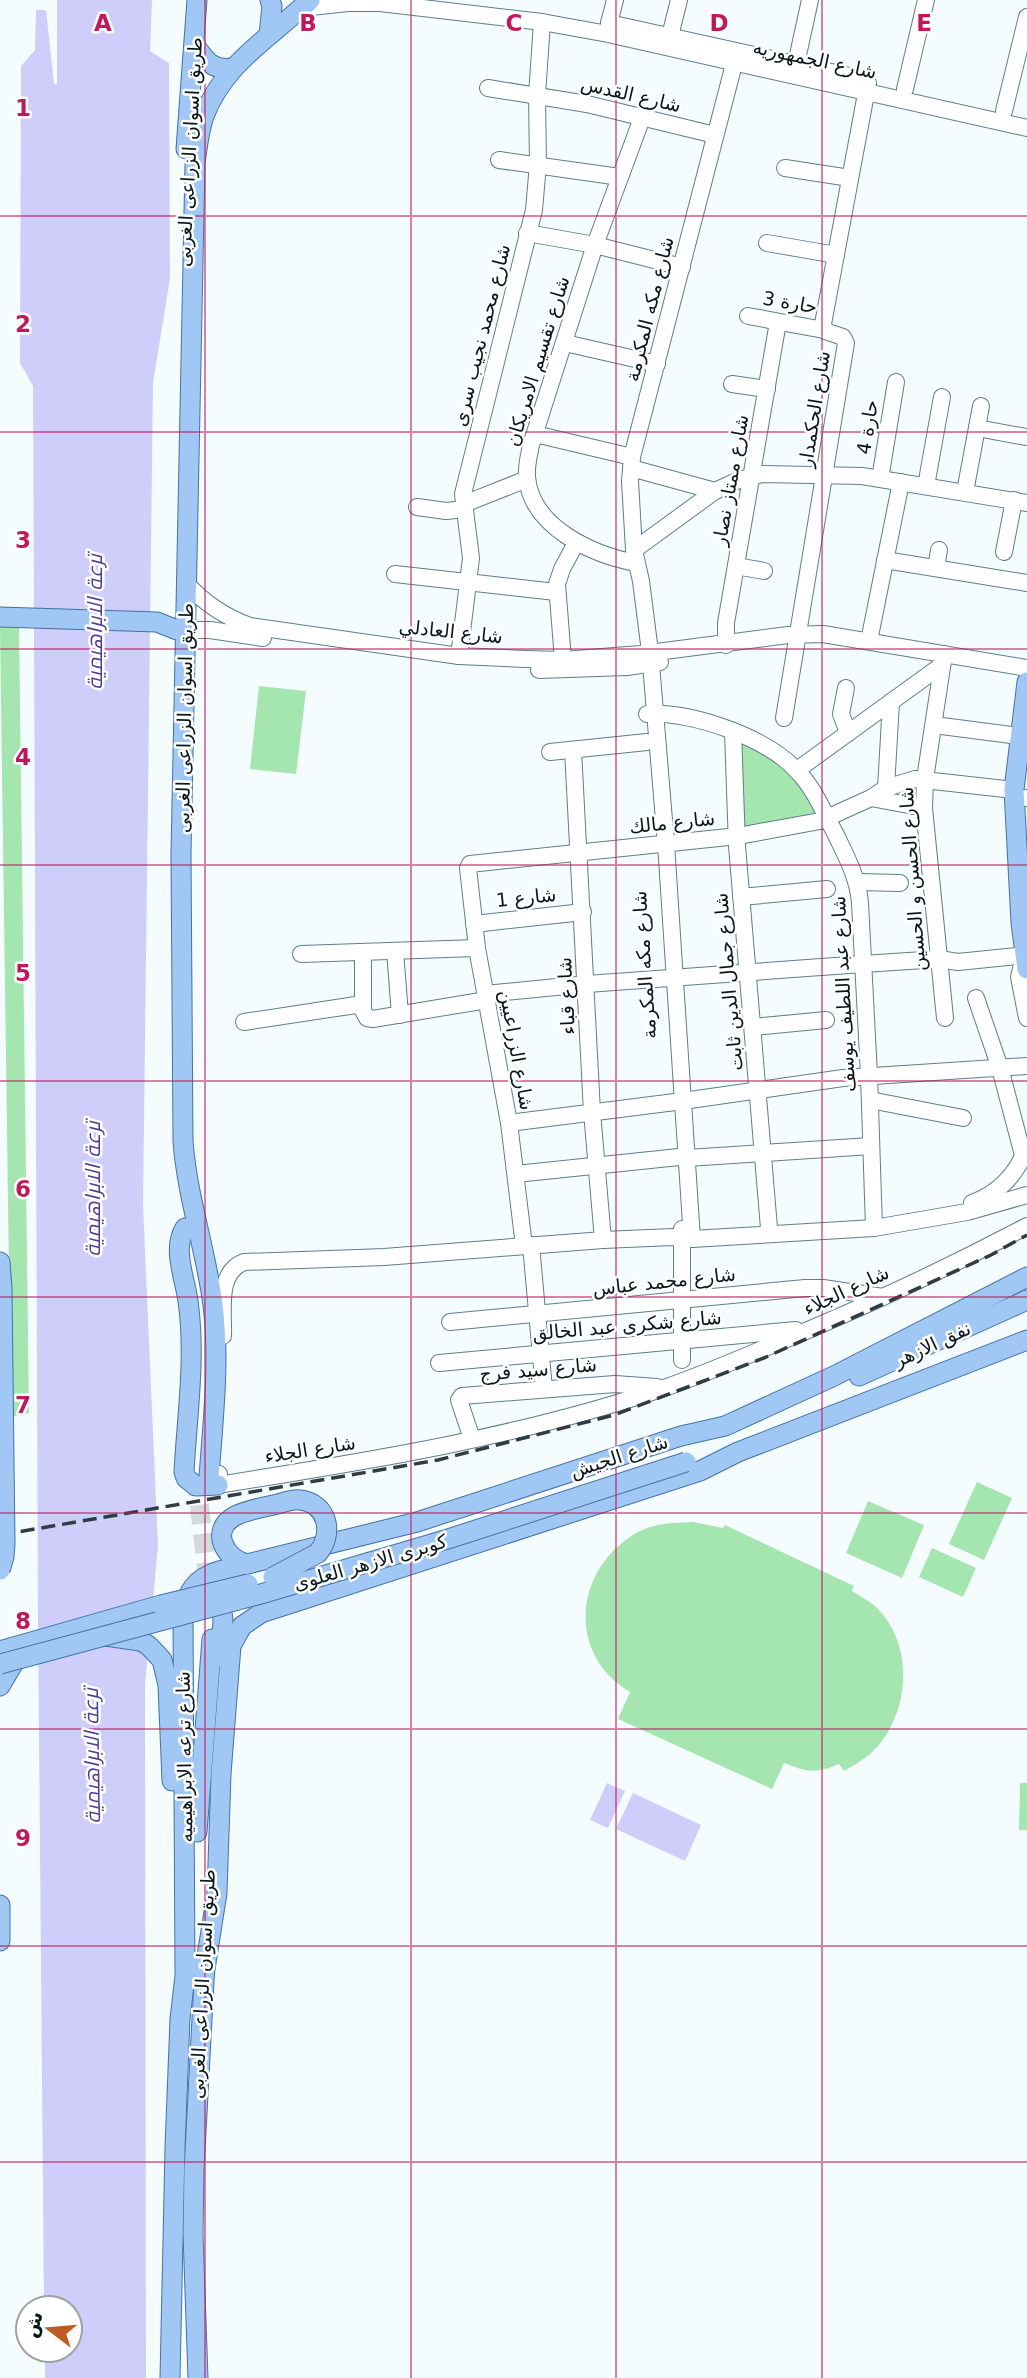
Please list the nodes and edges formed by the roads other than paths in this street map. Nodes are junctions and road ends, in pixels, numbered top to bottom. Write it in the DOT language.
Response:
graph roads {
  1 [pos="197,0"];
  2 [pos="270,0"];
  3 [pos="446,0"];
  4 [pos="615,0"];
  5 [pos="678,0"];
  6 [pos="810,0"];
  7 [pos="926,0"];
  8 [pos="338,2"];
  9 [pos="307,3"];
  10 [pos="1027,17"];
  11 [pos="542,22"];
  12 [pos="609,23"];
  13 [pos="269,35"];
  14 [pos="670,36"];
  15 [pos="194,44"];
  16 [pos="734,64"];
  17 [pos="796,64"];
  18 [pos="233,68"];
  19 [pos="1021,70"];
  20 [pos="867,86"];
  21 [pos="488,88"];
  22 [pos="905,89"];
  23 [pos="537,95"];
  24 [pos="1004,111"];
  25 [pos="1027,117"];
  26 [pos="642,118"];
  27 [pos="1027,128"];
  28 [pos="715,135"];
  29 [pos="499,160"];
  30 [pos="538,164"];
  31 [pos="785,168"];
  32 [pos="620,177"];
  33 [pos="850,178"];
  34 [pos="527,233"];
  35 [pos="767,243"];
  36 [pos="595,246"];
  37 [pos="836,255"];
  38 [pos="682,267"];
  39 [pos="748,316"];
  40 [pos="778,323"];
  41 [pos="824,330"];
  42 [pos="565,343"];
  43 [pos="657,364"];
  44 [pos="896,382"];
  45 [pos="732,384"];
  46 [pos="767,389"];
  47 [pos="942,397"];
  48 [pos="981,406"];
  49 [pos="977,428"];
  50 [pos="535,434"];
  51 [pos="1026,437"];
  52 [pos="631,463"];
  53 [pos="824,475"];
  54 [pos="752,476"];
  55 [pos="527,479"];
  56 [pos="880,479"];
  57 [pos="901,482"];
  58 [pos="926,486"];
  59 [pos="715,491"];
  60 [pos="964,492"];
  61 [pos="1021,502"];
  62 [pos="465,506"];
  63 [pos="417,507"];
  64 [pos="576,543"];
  65 [pos="939,550"];
  66 [pos="1004,552"];
  67 [pos="636,560"];
  68 [pos="885,560"];
  69 [pos="736,566"];
  70 [pos="936,568"];
  71 [pos="764,571"];
  72 [pos="395,574"];
  73 [pos="468,582"];
  74 [pos="186,583"];
  75 [pos="1027,583"];
  76 [pos="556,592"];
  77 [pos="178,610"];
  78 [pos="5,617"];
  79 [pos="157,622"];
  80 [pos="182,630"];
  81 [pos="799,634"];
  82 [pos="869,641"];
  83 [pos="726,645"];
  84 [pos="459,656"];
  85 [pos="646,659"];
  86 [pos="563,660"];
  87 [pos="943,660"];
  88 [pos="1027,668"];
  89 [pos="1027,681"];
  90 [pos="846,688"];
  91 [pos="891,702"];
  92 [pos="650,714"];
  93 [pos="784,718"];
  94 [pos="180,722"];
  95 [pos="934,725"];
  96 [pos="733,731"];
  97 [pos="848,733"];
  98 [pos="1019,737"];
  99 [pos="647,742"];
  100 [pos="573,750"];
  101 [pos="550,752"];
  102 [pos="1027,761"];
  103 [pos="797,770"];
  104 [pos="925,779"];
  105 [pos="886,788"];
  106 [pos="1022,795"];
  107 [pos="872,798"];
  108 [pos="924,808"];
  109 [pos="1027,818"];
  110 [pos="828,819"];
  111 [pos="738,836"];
  112 [pos="661,845"];
  113 [pos="579,852"];
  114 [pos="471,863"];
  115 [pos="857,882"];
  116 [pos="900,883"];
  117 [pos="827,889"];
  118 [pos="741,897"];
  119 [pos="583,912"];
  120 [pos="474,924"];
  121 [pos="477,948"];
  122 [pos="396,951"];
  123 [pos="363,952"];
  124 [pos="301,954"];
  125 [pos="939,959"];
  126 [pos="1026,960"];
  127 [pos="863,964"];
  128 [pos="748,973"];
  129 [pos="672,978"];
  130 [pos="587,984"];
  131 [pos="486,997"];
  132 [pos="976,998"];
  133 [pos="363,1009"];
  134 [pos="400,1015"];
  135 [pos="945,1018"];
  136 [pos="1027,1018"];
  137 [pos="826,1020"];
  138 [pos="244,1022"];
  139 [pos="753,1027"];
  140 [pos="1027,1066"];
  141 [pos="1000,1068"];
  142 [pos="869,1076"];
  143 [pos="759,1091"];
  144 [pos="870,1100"];
  145 [pos="679,1101"];
  146 [pos="592,1112"];
  147 [pos="963,1118"];
  148 [pos="509,1123"];
  149 [pos="871,1146"];
  150 [pos="765,1153"];
  151 [pos="683,1157"];
  152 [pos="1026,1157"];
  153 [pos="596,1165"];
  154 [pos="516,1174"];
  155 [pos="1027,1195"];
  156 [pos="874,1225"];
  157 [pos="1027,1226"];
  158 [pos="769,1228"];
  159 [pos="685,1236"];
  160 [pos="603,1240"];
  161 [pos="528,1246"];
  162 [pos="0,1262"];
  163 [pos="1027,1277"];
  164 [pos="2,1289"];
  165 [pos="883,1297"];
  166 [pos="682,1300"];
  167 [pos="1027,1300"];
  168 [pos="1027,1312"];
  169 [pos="537,1315"];
  170 [pos="450,1322"];
  171 [pos="819,1326"];
  172 [pos="682,1340"];
  173 [pos="1027,1340"];
  174 [pos="541,1354"];
  175 [pos="682,1360"];
  176 [pos="439,1363"];
  177 [pos="834,1376"];
  178 [pos="664,1388"];
  179 [pos="544,1389"];
  180 [pos="850,1407"];
  181 [pos="725,1426"];
  182 [pos="472,1439"];
  183 [pos="738,1452"];
  184 [pos="685,1455"];
  185 [pos="209,1479"];
  186 [pos="263,1567"];
  187 [pos="0,1570"];
  188 [pos="207,1589"];
  189 [pos="277,1608"];
  190 [pos="242,1626"];
  191 [pos="104,1636"];
  192 [pos="5,1658"];
  193 [pos="0,1686"];
  194 [pos="0,1905"];
  195 [pos="0,1941"];
  196 [pos="195,1973"];
  197 [pos="180,2019"];
  198 [pos="170,2378"];
  199 [pos="198,2378"];
  1 -- 15 [label="main road, طريق اسوان الزراعى الغربى"];
  2 -- 13 [label="main road"];
  3 -- 12 [label="street, شارع الجمهوريه"];
  4 -- 12 [label="street"];
  5 -- 14 [label="street"];
  6 -- 17 [label="street"];
  7 -- 22 [label="street"];
  8 -- 9 [label="street, شارع الجمهوريه"];
  8 -- 11 [label="street, شارع الجمهوريه"];
  9 -- 13 [label="main road, طريق اسوان الزراعى الغربى"];
  10 -- 19 [label="street"];
  11 -- 16 [label="street, شارع الجمهوريه"];
  11 -- 23 [label="street, شارع محمد نجيب سرى"];
  12 -- 14 [label="street, شارع الجمهوريه"];
  13 -- 18 [label="main road, طريق اسوان الزراعى الغربى"];
  14 -- 17 [label="street, شارع الجمهوريه"];
  15 -- 18 [label="main road"];
  15 -- 77 [label="main road, طريق اسوان الزراعى الغربى"];
  16 -- 20 [label="street, شارع الجمهوريه"];
  16 -- 28 [label="street, شارع مكه المكرمة"];
  17 -- 20 [label="street, شارع الجمهوريه"];
  18 -- 74 [label="main road, طريق اسوان الزراعى الغربى"];
  19 -- 24 [label="street"];
  20 -- 22 [label="street, شارع الجمهوريه"];
  20 -- 27 [label="street, شارع الجمهوريه"];
  20 -- 33 [label="street, شارع الحكمدار"];
  21 -- 23 [label="street, شارع القدس"];
  22 -- 24 [label="street, شارع الجمهوريه"];
  23 -- 26 [label="street, شارع القدس"];
  23 -- 30 [label="street, شارع محمد نجيب سرى"];
  24 -- 25 [label="street, شارع الجمهوريه"];
  26 -- 28 [label="street, شارع القدس"];
  26 -- 32 [label="street, شارع تقسيم الامريكان"];
  28 -- 38 [label="street, شارع مكه المكرمة"];
  29 -- 30 [label="street"];
  30 -- 32 [label="street"];
  30 -- 34 [label="street, شارع محمد نجيب سرى"];
  31 -- 33 [label="street"];
  32 -- 36 [label="street, شارع تقسيم الامريكان"];
  33 -- 37 [label="street, شارع الحكمدار"];
  34 -- 36 [label="street"];
  34 -- 62 [label="street, شارع محمد نجيب سرى"];
  35 -- 37 [label="street"];
  36 -- 38 [label="street"];
  36 -- 42 [label="street, شارع تقسيم الامريكان"];
  37 -- 41 [label="street, شارع الحكمدار"];
  38 -- 43 [label="street, شارع مكه المكرمة"];
  39 -- 40 [label="street, حارة 3"];
  40 -- 41 [label="street, حارة 3"];
  40 -- 46 [label="street, شارع ممتاز نصار"];
  41 -- 53 [label="street, شارع الحكمدار"];
  42 -- 43 [label="street"];
  42 -- 50 [label="street, شارع تقسيم الامريكان"];
  43 -- 52 [label="street, شارع مكه المكرمة"];
  44 -- 56 [label="street, حارة 4"];
  45 -- 46 [label="street"];
  46 -- 54 [label="street, شارع ممتاز نصار"];
  47 -- 58 [label="street"];
  48 -- 49 [label="street"];
  49 -- 51 [label="street"];
  49 -- 60 [label="street"];
  50 -- 52 [label="street"];
  50 -- 55 [label="street, شارع تقسيم الامريكان"];
  52 -- 59 [label="street"];
  52 -- 67 [label="street, شارع مكه المكرمة"];
  53 -- 54 [label="street"];
  53 -- 56 [label="street"];
  53 -- 81 [label="street, شارع الحكمدار"];
  54 -- 59 [label="street"];
  54 -- 69 [label="street, شارع ممتاز نصار"];
  55 -- 62 [label="street"];
  55 -- 64 [label="street"];
  56 -- 57 [label="street"];
  57 -- 58 [label="street"];
  57 -- 68 [label="street"];
  58 -- 60 [label="street"];
  59 -- 67 [label="street"];
  60 -- 61 [label="street"];
  61 -- 66 [label="street"];
  62 -- 63 [label="street"];
  62 -- 73 [label="street, شارع محمد نجيب سرى"];
  64 -- 67 [label="street"];
  64 -- 76 [label="street"];
  65 -- 70 [label="street"];
  67 -- 85 [label="street, شارع مكه المكرمة"];
  68 -- 70 [label="street"];
  68 -- 82 [label="street"];
  69 -- 71 [label="street"];
  69 -- 83 [label="street, شارع ممتاز نصار"];
  70 -- 75 [label="street"];
  72 -- 73 [label="street"];
  73 -- 76 [label="street"];
  73 -- 84 [label="street, شارع محمد نجيب سرى"];
  74 -- 80 [label="main road, طريق اسوان الزراعى الغربى"];
  74 -- 84 [label="street, شارع العادلي"];
  76 -- 86 [label="street"];
  77 -- 79 [label="main road"];
  77 -- 80 [label="main road, طريق اسوان الزراعى الغربى"];
  78 -- 79 [label="main road"];
  79 -- 80 [label="main road"];
  80 -- 85 [label="street, شارع العادلي"];
  80 -- 94 [label="main road, طريق اسوان الزراعى الغربى"];
  81 -- 82 [label="street, شارع العادلي"];
  81 -- 83 [label="street, شارع العادلي"];
  81 -- 93 [label="street, شارع الحكمدار"];
  82 -- 87 [label="street, شارع العادلي"];
  83 -- 85 [label="street, شارع العادلي"];
  84 -- 86 [label="street, شارع العادلي"];
  85 -- 86 [label="street, شارع العادلي"];
  85 -- 92 [label="street, شارع مكه المكرمة"];
  87 -- 88 [label="street, شارع العادلي"];
  87 -- 91 [label="street"];
  87 -- 95 [label="street, شارع الحسن و الحسين"];
  89 -- 98 [label="main road"];
  90 -- 97 [label="street"];
  91 -- 97 [label="street"];
  91 -- 105 [label="street"];
  92 -- 96 [label="street, شارع عبد اللطيف يوسف"];
  92 -- 99 [label="street, شارع مكه المكرمة"];
  92 -- 112 [label="street, شارع مكه المكرمة"];
  94 -- 185 [label="main road, طريق اسوان الزراعى الغربى"];
  94 -- 185 [label="main road, طريق اسوان الزراعى الغربى"];
  95 -- 98 [label="street"];
  95 -- 104 [label="street, شارع الحسن و الحسين"];
  96 -- 103 [label="street, شارع عبد اللطيف يوسف"];
  96 -- 111 [label="street, شارع جمال الدين ثابت"];
  97 -- 103 [label="street"];
  98 -- 106 [label="main road"];
  99 -- 100 [label="street"];
  99 -- 112 [label="street, شارع مكه المكرمة"];
  100 -- 101 [label="street"];
  100 -- 113 [label="street, شارع قباء"];
  102 -- 106 [label="main road"];
  103 -- 110 [label="street, شارع عبد اللطيف يوسف"];
  104 -- 105 [label="street, شارع مالك"];
  104 -- 106 [label="street, شارع مالك"];
  104 -- 108 [label="street, شارع الحسن و الحسين"];
  105 -- 107 [label="street, شارع مالك"];
  106 -- 109 [label="main road"];
  106 -- 126 [label="main road"];
  107 -- 108 [label="street"];
  107 -- 110 [label="street, شارع مالك"];
  108 -- 125 [label="street, شارع الحسن و الحسين"];
  110 -- 111 [label="street, شارع مالك"];
  110 -- 115 [label="street, شارع عبد اللطيف يوسف"];
  111 -- 112 [label="street, شارع مالك"];
  111 -- 118 [label="street, شارع جمال الدين ثابت"];
  112 -- 113 [label="street, شارع مالك"];
  112 -- 129 [label="street, شارع مكه المكرمة"];
  113 -- 114 [label="street, شارع مالك"];
  113 -- 119 [label="street, شارع قباء"];
  114 -- 120 [label="street, شارع الزراعيين"];
  115 -- 116 [label="street"];
  115 -- 127 [label="street, شارع عبد اللطيف يوسف"];
  117 -- 118 [label="street"];
  118 -- 128 [label="street, شارع جمال الدين ثابت"];
  119 -- 120 [label="street, شارع 1"];
  119 -- 130 [label="street, شارع قباء"];
  120 -- 121 [label="street, شارع الزراعيين"];
  121 -- 122 [label="street"];
  121 -- 131 [label="street, شارع الزراعيين"];
  122 -- 123 [label="street"];
  122 -- 134 [label="street"];
  123 -- 124 [label="street"];
  123 -- 133 [label="street"];
  125 -- 126 [label="street"];
  125 -- 127 [label="street"];
  125 -- 135 [label="street, شارع الحسن و الحسين"];
  126 -- 136 [label="street"];
  127 -- 128 [label="street"];
  127 -- 142 [label="street, شارع عبد اللطيف يوسف"];
  128 -- 129 [label="street"];
  128 -- 139 [label="street, شارع جمال الدين ثابت"];
  129 -- 130 [label="street"];
  129 -- 145 [label="street, شارع مكه المكرمة"];
  130 -- 131 [label="street"];
  130 -- 146 [label="street, شارع قباء"];
  131 -- 134 [label="street"];
  131 -- 148 [label="street, شارع الزراعيين"];
  132 -- 141 [label="street"];
  133 -- 134 [label="street"];
  133 -- 138 [label="street"];
  137 -- 139 [label="street"];
  139 -- 143 [label="street, شارع جمال الدين ثابت"];
  140 -- 141 [label="street"];
  141 -- 142 [label="street"];
  141 -- 152 [label="street"];
  142 -- 143 [label="street"];
  142 -- 144 [label="street, شارع عبد اللطيف يوسف"];
  143 -- 145 [label="street"];
  143 -- 150 [label="street, شارع جمال الدين ثابت"];
  144 -- 147 [label="street"];
  144 -- 149 [label="street, شارع عبد اللطيف يوسف"];
  145 -- 146 [label="street"];
  145 -- 151 [label="street, شارع مكه المكرمة"];
  146 -- 148 [label="street"];
  146 -- 153 [label="street, شارع قباء"];
  148 -- 154 [label="street, شارع الزراعيين"];
  149 -- 150 [label="street"];
  149 -- 156 [label="street, شارع عبد اللطيف يوسف"];
  150 -- 151 [label="street"];
  150 -- 158 [label="street, شارع جمال الدين ثابت"];
  151 -- 153 [label="street"];
  151 -- 159 [label="street, شارع مكه المكرمة"];
  152 -- 156 [label="street"];
  153 -- 154 [label="street"];
  153 -- 160 [label="street, شارع قباء"];
  154 -- 161 [label="street, شارع الزراعيين"];
  155 -- 156 [label="street"];
  156 -- 158 [label="street"];
  156 -- 159 [label="street"];
  157 -- 165 [label="street, شارع الجلاء"];
  158 -- 159 [label="street"];
  159 -- 160 [label="street"];
  159 -- 166 [label="street, شارع مكه المكرمة"];
  160 -- 161 [label="street"];
  161 -- 169 [label="street, شارع الزراعيين"];
  161 -- 185 [label="street"];
  162 -- 164 [label="main road"];
  163 -- 177 [label="main road, شارع الجيش"];
  164 -- 187 [label="main road, bridge"];
  165 -- 166 [label="street, شارع محمد عباس"];
  165 -- 171 [label="street, شارع الجلاء"];
  166 -- 169 [label="street, شارع محمد عباس"];
  166 -- 172 [label="street, شارع مكه المكرمة"];
  167 -- 177 [label="main road, نفق الازهر"];
  168 -- 180 [label="main road, نفق الازهر"];
  169 -- 170 [label="street, شارع محمد عباس"];
  169 -- 174 [label="street, شارع الزراعيين"];
  171 -- 172 [label="street, شارع شكرى عبد الخالق"];
  171 -- 178 [label="street, شارع الجلاء"];
  172 -- 174 [label="street, شارع شكرى عبد الخالق"];
  172 -- 175 [label="street, شارع مكه المكرمة"];
  173 -- 180 [label="main road, شارع الجيش"];
  174 -- 176 [label="street, شارع شكرى عبد الخالق"];
  174 -- 179 [label="street, شارع الزراعيين"];
  177 -- 181 [label="main road, شارع الجيش"];
  178 -- 179 [label="street, شارع سيد فرج"];
  178 -- 182 [label="street, شارع الجلاء"];
  179 -- 182 [label="street, شارع سيد فرج"];
  180 -- 183 [label="main road, شارع الجيش"];
  181 -- 184 [label="main road, كوبرى الازهر العلوى"];
  181 -- 186 [label="main road, شارع الجيش"];
  182 -- 185 [label="street, شارع الجلاء"];
  183 -- 184 [label="main road, كوبرى الازهر العلوى"];
  183 -- 189 [label="main road, شارع الجيش"];
  184 -- 186 [label="main road, كوبرى الازهر العلوى, bridge"];
  184 -- 191 [label="main road, كوبرى الازهر العلوى, bridge"];
  186 -- 186 [label="main road, bridge"];
  186 -- 188 [label="main road, شارع الجيش"];
  186 -- 189 [label="main road"];
  186 -- 192 [label="main road, كوبرى الازهر العلوى, bridge"];
  188 -- 196 [label="main road, طريق اسوان الزراعى الغربى"];
  188 -- 196 [label="main road, شارع ترعه الابراهيميه"];
  189 -- 190 [label="main road, شارع الجيش"];
  190 -- 196 [label="main road, شارع ترعه الابراهيميه"];
  191 -- 192 [label="main road, كوبرى الازهر العلوى, bridge"];
  191 -- 197 [label="main road"];
  192 -- 193 [label="main road"];
  194 -- 195 [label="main road"];
  196 -- 197 [label="main road, طريق اسوان الزراعى الغربى"];
  196 -- 199 [label="main road, طريق اسوان الزراعى الغربى"];
  197 -- 198 [label="main road, طريق اسوان الزراعى الغربى"];
}
